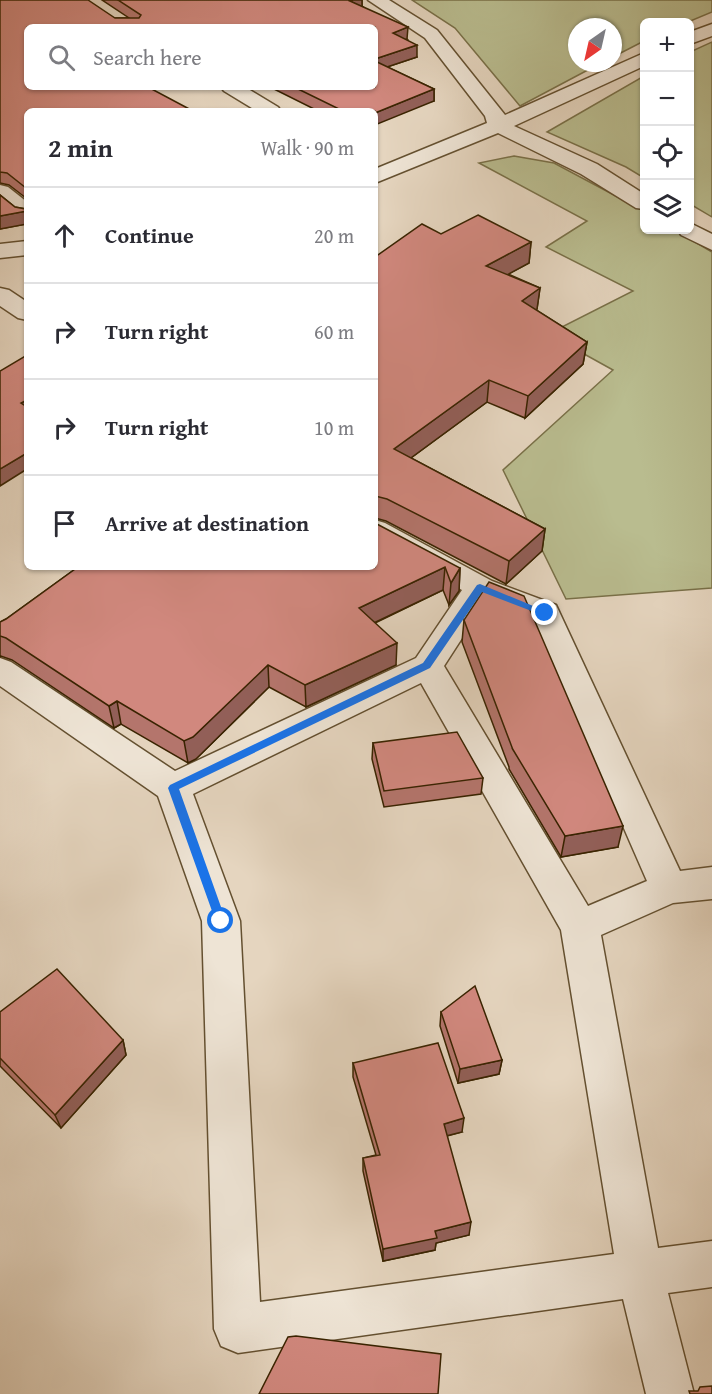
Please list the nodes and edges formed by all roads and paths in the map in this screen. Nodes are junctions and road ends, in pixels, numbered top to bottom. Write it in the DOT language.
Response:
graph roads {
  1 [pos="376,0"];
  2 [pos="712,29"];
  3 [pos="694,37"];
  4 [pos="640,61"];
  5 [pos="236,90"];
  6 [pos="266,108"];
  7 [pos="498,126"];
  8 [pos="378,174"];
  9 [pos="0,192"];
  10 [pos="640,200"];
  11 [pos="24,211"];
  12 [pos="694,233"];
  13 [pos="712,243"];
  14 [pos="24,248"];
  15 [pos="0,251"];
  16 [pos="0,295"];
  17 [pos="24,311"];
  18 [pos="378,532"];
  19 [pos="480,588"];
  20 [pos="427,666"];
  21 [pos="0,670"];
  22 [pos="173,788"];
  23 [pos="712,883"];
  24 [pos="669,888"];
  25 [pos="580,927"];
  26 [pos="712,1264"];
  27 [pos="640,1273"];
  28 [pos="670,1394"];
  1 -- 7 [label="street"];
  2 -- 3 [label="street"];
  4 -- 7 [label="street"];
  5 -- 6 [label="street"];
  7 -- 8 [label="street"];
  7 -- 10 [label="street"];
  9 -- 11 [label="street"];
  12 -- 13 [label="street"];
  14 -- 15 [label="street"];
  16 -- 17 [label="street"];
  18 -- 19 [label="street"];
  19 -- 20 [label="street"];
  19 -- 24 [label="street"];
  20 -- 22 [label="street"];
  20 -- 25 [label="street"];
  21 -- 22 [label="street"];
  22 -- 27 [label="street"];
  23 -- 24 [label="street"];
  24 -- 25 [label="street"];
  25 -- 27 [label="street"];
  26 -- 27 [label="street"];
  27 -- 28 [label="street"];
}
